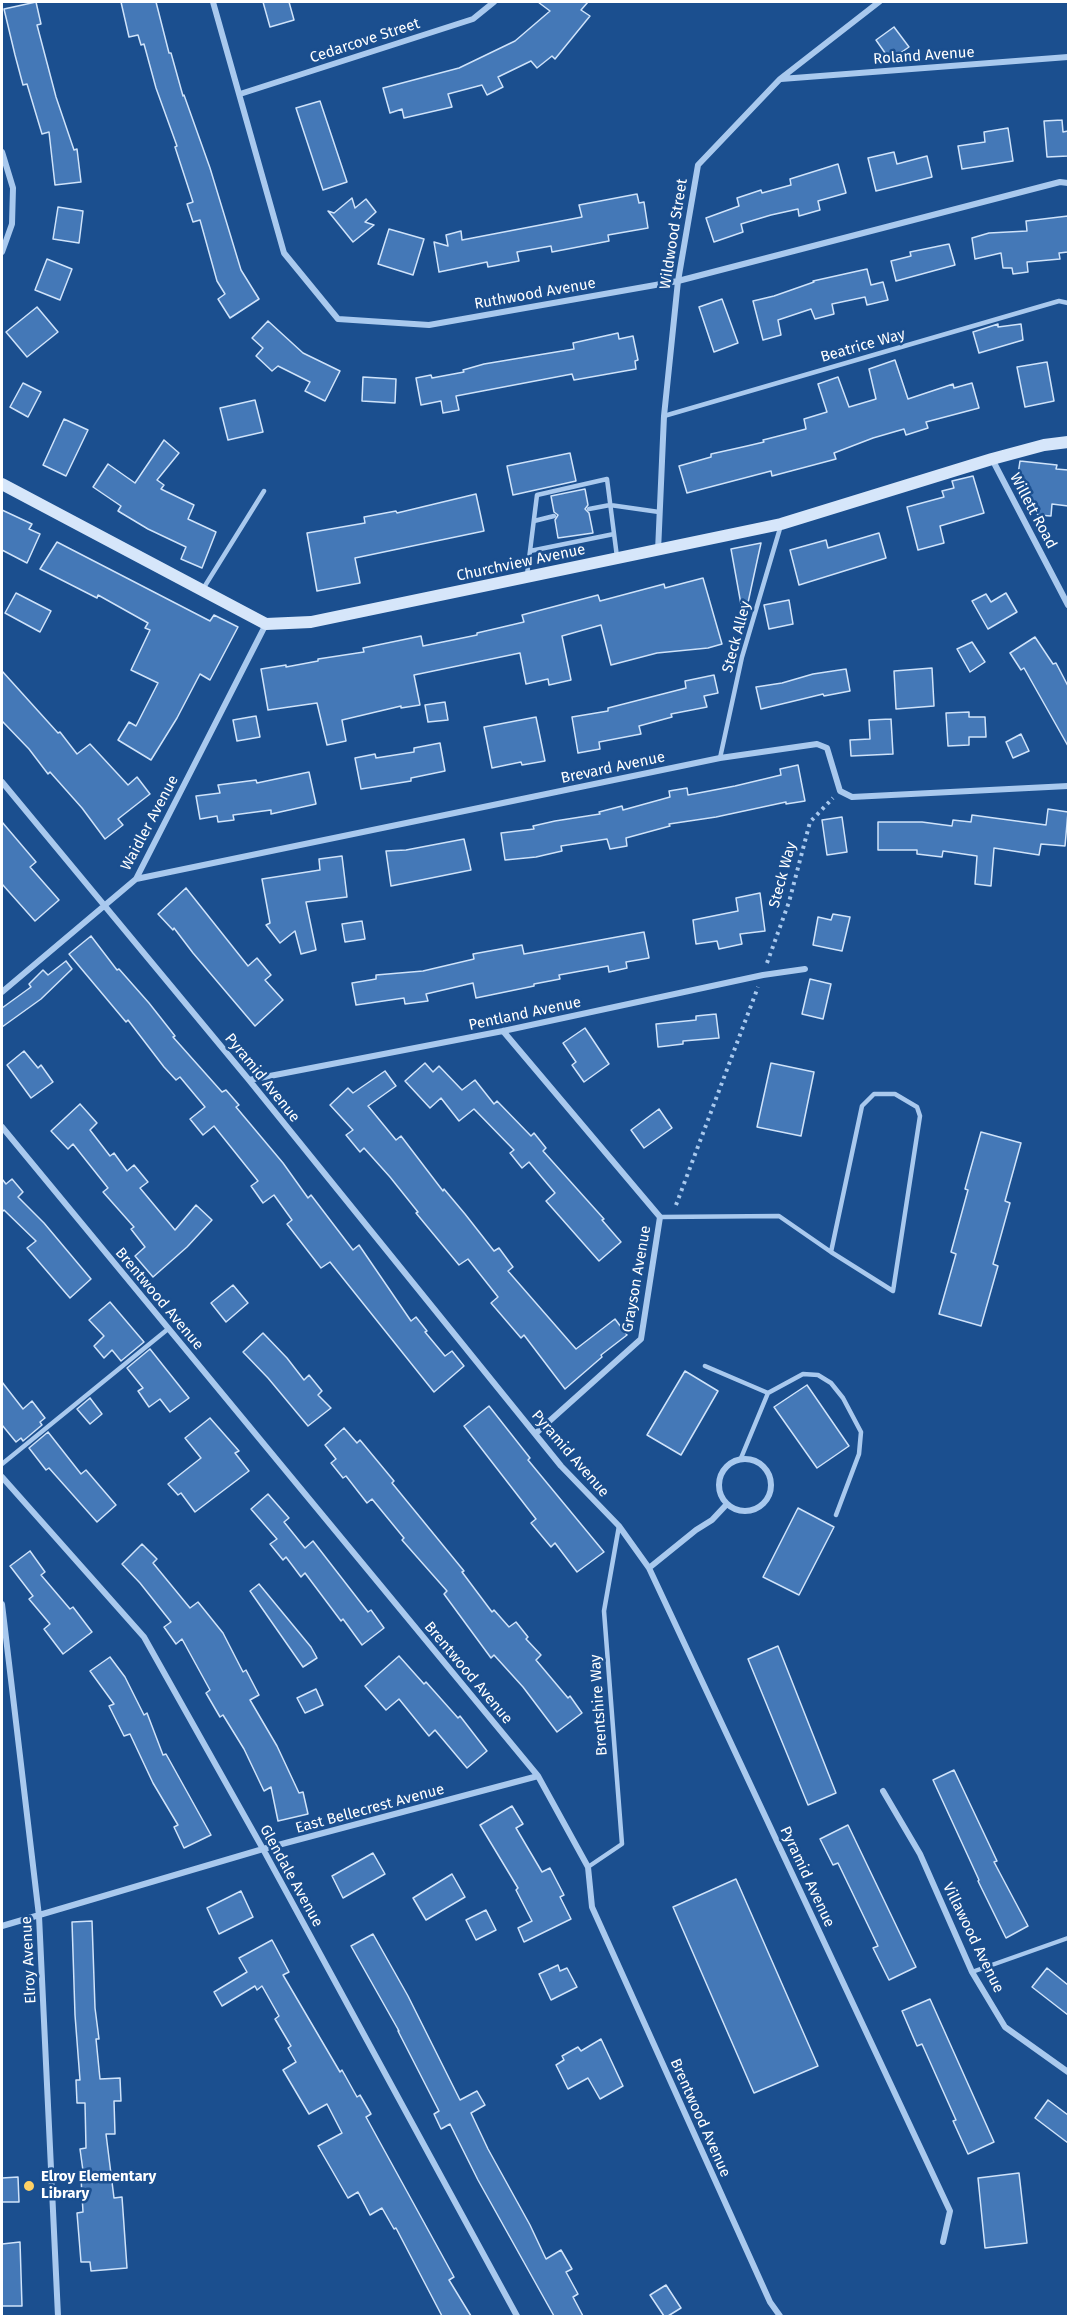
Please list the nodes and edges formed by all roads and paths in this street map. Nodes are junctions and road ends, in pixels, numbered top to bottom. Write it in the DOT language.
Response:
graph roads {
  1 [pos="213,2"];
  2 [pos="494,2"];
  3 [pos="879,2"];
  4 [pos="1068,57"];
  5 [pos="780,79"];
  6 [pos="240,94"];
  7 [pos="2,152"];
  8 [pos="1068,183"];
  9 [pos="2,252"];
  10 [pos="678,281"];
  11 [pos="1068,303"];
  12 [pos="664,416"];
  13 [pos="1068,442"];
  14 [pos="992,459"];
  15 [pos="2,484"];
  16 [pos="264,491"];
  17 [pos="610,505"];
  18 [pos="589,509"];
  19 [pos="659,512"];
  20 [pos="554,516"];
  21 [pos="534,521"];
  22 [pos="781,524"];
  23 [pos="614,534"];
  24 [pos="530,551"];
  25 [pos="658,551"];
  26 [pos="618,557"];
  27 [pos="527,578"];
  28 [pos="201,591"];
  29 [pos="1068,605"];
  30 [pos="266,624"];
  31 [pos="720,758"];
  32 [pos="2,782"];
  33 [pos="1068,786"];
  34 [pos="840,791"];
  35 [pos="136,879"];
  36 [pos="104,906"];
  37 [pos="804,969"];
  38 [pos="763,975"];
  39 [pos="2,992"];
  40 [pos="503,1031"];
  41 [pos="249,1080"];
  42 [pos="2,1127"];
  43 [pos="660,1216"];
  44 [pos="671,1216"];
  45 [pos="831,1252"];
  46 [pos="168,1329"];
  47 [pos="705,1366"];
  48 [pos="768,1393"];
  49 [pos="535,1434"];
  50 [pos="741,1458"];
  51 [pos="2,1464"];
  52 [pos="2,1477"];
  53 [pos="727,1504"];
  54 [pos="836,1515"];
  55 [pos="619,1526"];
  56 [pos="650,1568"];
  57 [pos="2,1604"];
  58 [pos="538,1776"];
  59 [pos="883,1791"];
  60 [pos="263,1849"];
  61 [pos="588,1867"];
  62 [pos="39,1916"];
  63 [pos="2,1926"];
  64 [pos="1068,1938"];
  65 [pos="972,1972"];
  66 [pos="1068,2072"];
  67 [pos="944,2241"];
  68 [pos="58,2316"];
  69 [pos="517,2316"];
  70 [pos="780,2316"];
  1 -- 6 [label="street, Ruthwood Avenue"];
  2 -- 6 [label="street, Cedarcove Street"];
  3 -- 5 [label="street, Wildwood Street"];
  4 -- 5 [label="street, Roland Avenue"];
  5 -- 10 [label="street, Wildwood Street"];
  6 -- 10 [label="street, Ruthwood Avenue"];
  7 -- 9 [label="street"];
  8 -- 10 [label="street, Ruthwood Avenue"];
  10 -- 12 [label="street, Wildwood Street"];
  11 -- 12 [label="lane, Beatrice Way"];
  12 -- 19 [label="street, Wildwood Street"];
  13 -- 14 [label="street, Churchview Avenue"];
  14 -- 22 [label="street, Churchview Avenue"];
  14 -- 29 [label="street, Willett Road"];
  15 -- 28 [label="street, Churchview Avenue"];
  16 -- 28 [label="lane"];
  17 -- 18 [label="lane"];
  17 -- 19 [label="lane"];
  17 -- 21 [label="lane"];
  17 -- 23 [label="lane"];
  19 -- 25 [label="street, Wildwood Street"];
  20 -- 21 [label="lane"];
  21 -- 24 [label="lane"];
  22 -- 25 [label="street, Churchview Avenue"];
  22 -- 31 [label="lane, Steck Alley"];
  23 -- 24 [label="lane"];
  23 -- 26 [label="lane"];
  24 -- 27 [label="lane"];
  25 -- 26 [label="street, Churchview Avenue"];
  26 -- 27 [label="street, Churchview Avenue"];
  27 -- 30 [label="street, Churchview Avenue"];
  28 -- 30 [label="street, Churchview Avenue"];
  30 -- 35 [label="street, Waidler Avenue"];
  31 -- 34 [label="street, Brevard Avenue"];
  31 -- 35 [label="street, Brevard Avenue"];
  32 -- 36 [label="street, Pyramid Avenue"];
  33 -- 34 [label="street"];
  34 -- 38 [label="path, Steck Way"];
  35 -- 36 [label="street, Waidler Avenue"];
  36 -- 39 [label="street, Waidler Avenue"];
  36 -- 41 [label="street, Pyramid Avenue"];
  37 -- 38 [label="street, Pentland Avenue"];
  38 -- 40 [label="street, Pentland Avenue"];
  38 -- 44 [label="path, Steck Way"];
  40 -- 41 [label="street, Pentland Avenue"];
  40 -- 43 [label="street, Grayson Avenue"];
  41 -- 49 [label="street, Pyramid Avenue"];
  42 -- 46 [label="street, Brentwood Avenue"];
  43 -- 44 [label="lane"];
  43 -- 49 [label="street, Grayson Avenue"];
  44 -- 45 [label="lane"];
  45 -- 45 [label="lane"];
  46 -- 51 [label="lane"];
  46 -- 58 [label="street, Brentwood Avenue"];
  47 -- 48 [label="lane"];
  48 -- 50 [label="lane"];
  48 -- 54 [label="lane"];
  49 -- 55 [label="street, Pyramid Avenue"];
  50 -- 53 [label="street"];
  50 -- 53 [label="street"];
  52 -- 60 [label="street, Glendale Avenue"];
  53 -- 56 [label="street"];
  55 -- 56 [label="street, Pyramid Avenue"];
  55 -- 61 [label="lane, Brentshire Way"];
  56 -- 67 [label="street, Pyramid Avenue"];
  57 -- 62 [label="street, Elroy Avenue"];
  58 -- 60 [label="street, East Bellecrest Avenue"];
  58 -- 61 [label="street, Brentwood Avenue"];
  59 -- 65 [label="street, Villawood Avenue"];
  60 -- 62 [label="street, East Bellecrest Avenue"];
  60 -- 69 [label="street, Glendale Avenue"];
  61 -- 70 [label="street, Brentwood Avenue"];
  62 -- 63 [label="street, East Bellecrest Avenue"];
  62 -- 68 [label="street, Elroy Avenue"];
  64 -- 65 [label="lane"];
  65 -- 66 [label="street, Villawood Avenue"];
}
